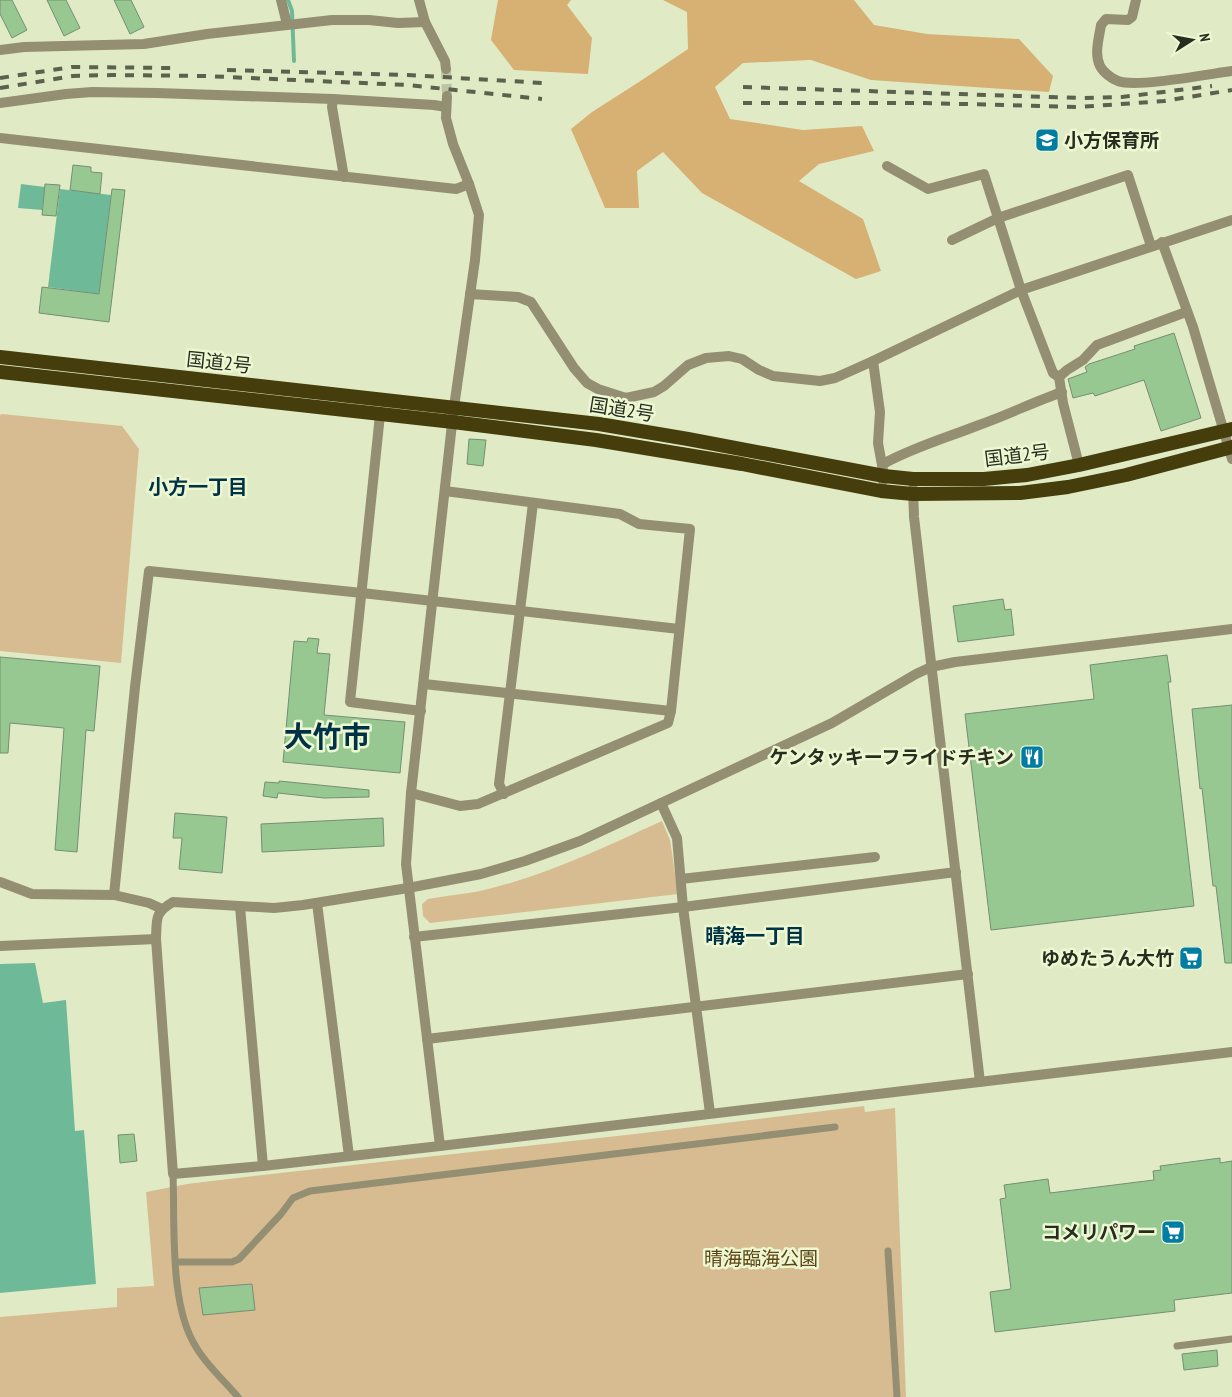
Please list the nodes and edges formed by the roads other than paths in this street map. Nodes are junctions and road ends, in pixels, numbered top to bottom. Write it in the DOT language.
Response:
graph roads {
  1 [pos="281,0"];
  2 [pos="419,0"];
  3 [pos="1136,0"];
  4 [pos="425,22"];
  5 [pos="287,24"];
  6 [pos="0,50"];
  7 [pos="446,69"];
  8 [pos="1232,71"];
  9 [pos="447,96"];
  10 [pos="333,99"];
  11 [pos="0,103"];
  12 [pos="446,107"];
  13 [pos="0,138"];
  14 [pos="886,166"];
  15 [pos="344,176"];
  16 [pos="469,184"];
  17 [pos="998,218"];
  18 [pos="1232,220"];
  19 [pos="952,240"];
  20 [pos="1162,242"];
  21 [pos="1151,246"];
  22 [pos="1021,290"];
  23 [pos="470,294"];
  24 [pos="1186,312"];
  25 [pos="0,357"];
  26 [pos="873,361"];
  27 [pos="0,372"];
  28 [pos="1059,377"];
  29 [pos="1062,392"];
  30 [pos="454,406"];
  31 [pos="380,415"];
  32 [pos="452,422"];
  33 [pos="1228,430"];
  34 [pos="1231,451"];
  35 [pos="1079,465"];
  36 [pos="884,470"];
  37 [pos="913,479"];
  38 [pos="881,490"];
  39 [pos="446,491"];
  40 [pos="913,494"];
  41 [pos="533,503"];
  42 [pos="362,593"];
  43 [pos="434,601"];
  44 [pos="520,612"];
  45 [pos="679,629"];
  46 [pos="1232,629"];
  47 [pos="932,667"];
  48 [pos="424,684"];
  49 [pos="510,694"];
  50 [pos="421,711"];
  51 [pos="671,711"];
  52 [pos="411,793"];
  53 [pos="504,794"];
  54 [pos="661,803"];
  55 [pos="875,857"];
  56 [pos="956,872"];
  57 [pos="681,879"];
  58 [pos="0,882"];
  59 [pos="408,888"];
  60 [pos="114,895"];
  61 [pos="317,903"];
  62 [pos="240,907"];
  63 [pos="683,907"];
  64 [pos="162,909"];
  65 [pos="414,937"];
  66 [pos="156,939"];
  67 [pos="0,946"];
  68 [pos="968,974"];
  69 [pos="696,1007"];
  70 [pos="427,1039"];
  71 [pos="1232,1052"];
  72 [pos="980,1082"];
  73 [pos="710,1113"];
  74 [pos="835,1127"];
  75 [pos="440,1146"];
  76 [pos="349,1156"];
  77 [pos="263,1166"];
  78 [pos="173,1174"];
  79 [pos="888,1251"];
  80 [pos="176,1262"];
  81 [pos="1232,1339"];
  82 [pos="1177,1346"];
  83 [pos="238,1397"];
  84 [pos="897,1397"];
  1 -- 5 [label="street"];
  2 -- 4 [label="street"];
  3 -- 8 [label="street"];
  4 -- 5 [label="street"];
  4 -- 7 [label="street"];
  5 -- 6 [label="street"];
  9 -- 12 [label="street"];
  10 -- 11 [label="street"];
  10 -- 12 [label="street"];
  10 -- 15 [label="street"];
  12 -- 16 [label="street"];
  13 -- 15 [label="street"];
  14 -- 17 [label="street"];
  15 -- 16 [label="street"];
  16 -- 23 [label="street"];
  17 -- 19 [label="street"];
  17 -- 21 [label="street"];
  17 -- 22 [label="street"];
  18 -- 20 [label="street"];
  20 -- 21 [label="street"];
  20 -- 24 [label="street"];
  21 -- 22 [label="street"];
  22 -- 26 [label="street"];
  22 -- 28 [label="street"];
  23 -- 26 [label="street"];
  23 -- 30 [label="street"];
  24 -- 28 [label="street"];
  24 -- 33 [label="street"];
  25 -- 30 [label="highway, 国道2号"];
  26 -- 36 [label="street"];
  27 -- 31 [label="highway, 国道2号"];
  28 -- 29 [label="street"];
  29 -- 35 [label="street"];
  29 -- 36 [label="street"];
  30 -- 32 [label="street"];
  30 -- 36 [label="highway, 国道2号"];
  31 -- 32 [label="highway, 国道2号"];
  31 -- 42 [label="street"];
  32 -- 38 [label="highway, 国道2号"];
  32 -- 39 [label="street"];
  33 -- 34 [label="street"];
  33 -- 35 [label="highway, 国道2号"];
  34 -- 40 [label="highway, 国道2号"];
  35 -- 37 [label="highway, 国道2号"];
  36 -- 37 [label="highway, 国道2号"];
  36 -- 38 [label="street"];
  37 -- 40 [label="street"];
  38 -- 40 [label="highway, 国道2号"];
  39 -- 41 [label="street"];
  39 -- 43 [label="street"];
  40 -- 47 [label="street"];
  41 -- 44 [label="street"];
  41 -- 45 [label="street"];
  42 -- 43 [label="street"];
  42 -- 50 [label="street"];
  42 -- 60 [label="street"];
  43 -- 44 [label="street"];
  43 -- 48 [label="street"];
  44 -- 45 [label="street"];
  44 -- 49 [label="street"];
  45 -- 51 [label="street"];
  46 -- 47 [label="street"];
  47 -- 54 [label="street"];
  47 -- 56 [label="street"];
  48 -- 49 [label="street"];
  48 -- 50 [label="street"];
  49 -- 51 [label="street"];
  49 -- 53 [label="street"];
  50 -- 52 [label="street"];
  51 -- 53 [label="street"];
  52 -- 53 [label="street"];
  52 -- 59 [label="street"];
  54 -- 57 [label="street"];
  54 -- 59 [label="street"];
  55 -- 57 [label="street"];
  56 -- 63 [label="street"];
  56 -- 68 [label="street"];
  57 -- 63 [label="street"];
  58 -- 60 [label="street"];
  59 -- 61 [label="street"];
  59 -- 65 [label="street"];
  60 -- 64 [label="street"];
  61 -- 62 [label="street"];
  61 -- 76 [label="street"];
  62 -- 64 [label="street"];
  62 -- 77 [label="street"];
  63 -- 65 [label="street"];
  63 -- 69 [label="street"];
  64 -- 66 [label="street"];
  65 -- 70 [label="street"];
  66 -- 67 [label="street"];
  66 -- 78 [label="street"];
  68 -- 69 [label="street"];
  68 -- 72 [label="street"];
  69 -- 70 [label="street"];
  69 -- 73 [label="street"];
  70 -- 75 [label="street"];
  71 -- 72 [label="street"];
  72 -- 73 [label="street"];
  73 -- 75 [label="street"];
  74 -- 80 [label="lane"];
  75 -- 76 [label="street"];
  76 -- 77 [label="street"];
  77 -- 78 [label="street"];
  78 -- 80 [label="lane"];
  79 -- 84 [label="lane"];
  80 -- 83 [label="lane"];
  81 -- 82 [label="lane"];
}
